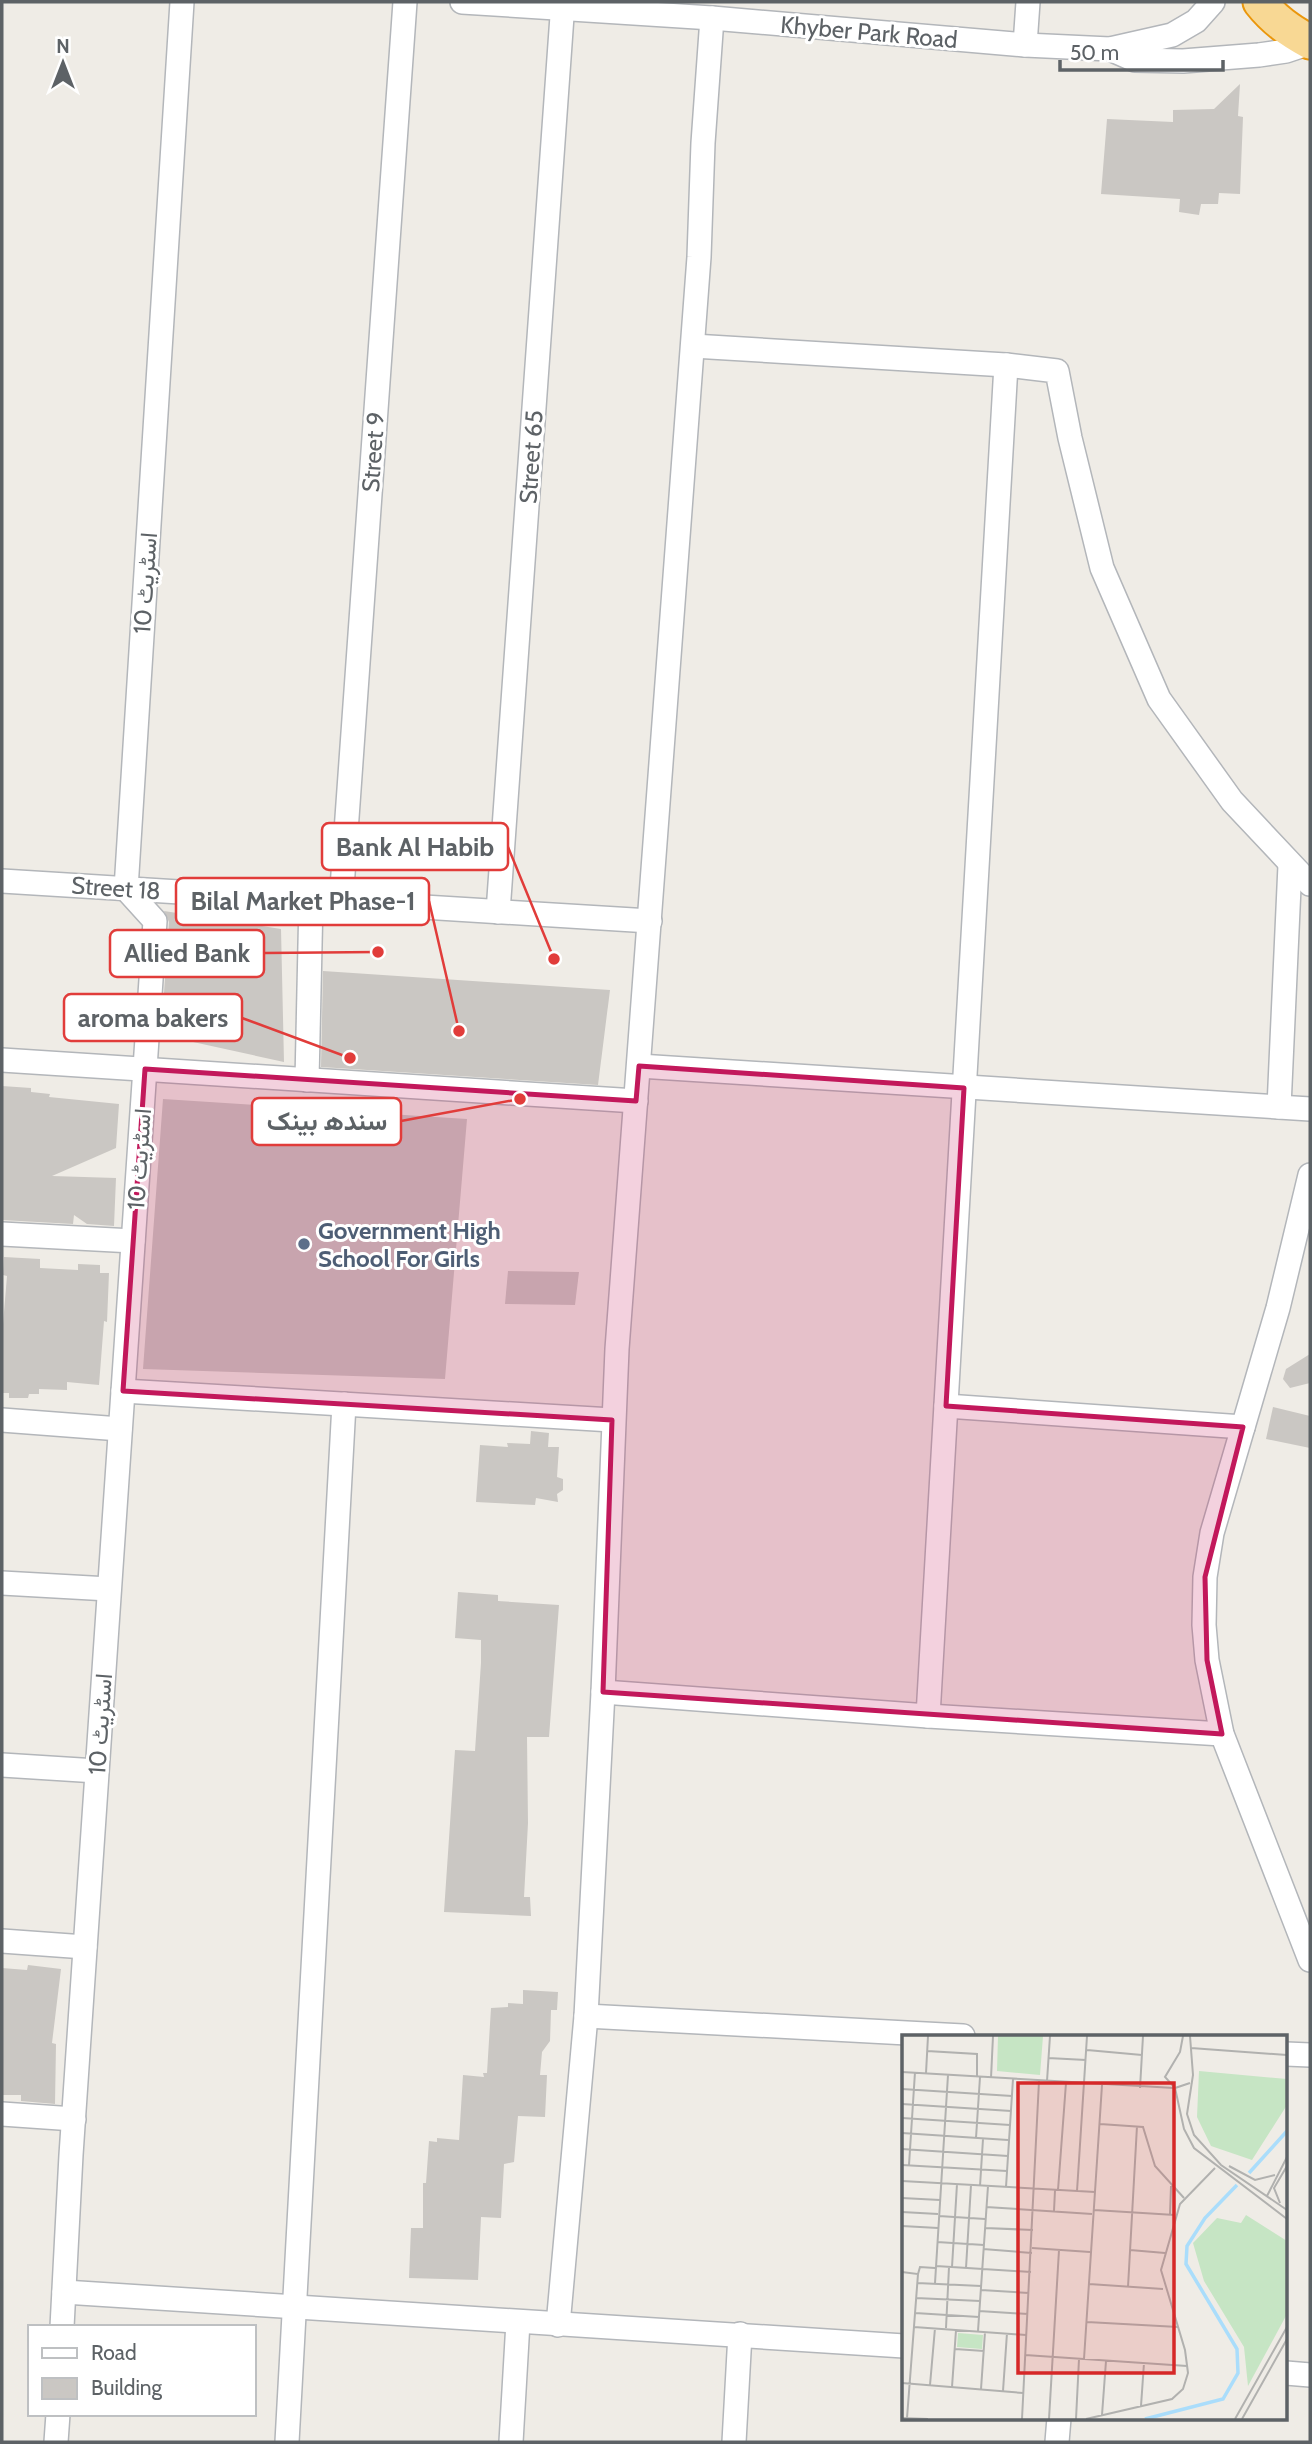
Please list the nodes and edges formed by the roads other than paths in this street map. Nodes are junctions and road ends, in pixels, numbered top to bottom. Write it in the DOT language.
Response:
graph roads {
  1 [pos="183,2"];
  2 [pos="405,2"];
  3 [pos="462,2"];
  4 [pos="1028,2"];
  5 [pos="1213,2"];
  6 [pos="1260,2"];
  7 [pos="563,5"];
  8 [pos="712,18"];
  9 [pos="1310,43"];
  10 [pos="1025,45"];
  11 [pos="1110,49"];
  12 [pos="693,346"];
  13 [pos="1006,365"];
  14 [pos="1290,865"];
  15 [pos="2,881"];
  16 [pos="1310,884"];
  17 [pos="126,889"];
  18 [pos="312,900"];
  19 [pos="341,902"];
  20 [pos="498,912"];
  21 [pos="650,921"];
  22 [pos="2,1060"];
  23 [pos="639,1066"];
  24 [pos="145,1069"];
  25 [pos="307,1080"];
  26 [pos="964,1088"];
  27 [pos="636,1101"];
  28 [pos="1279,1107"];
  29 [pos="1310,1109"];
  30 [pos="1310,1175"];
  31 [pos="2,1234"];
  32 [pos="133,1241"];
  33 [pos="123,1391"];
  34 [pos="344,1404"];
  35 [pos="946,1406"];
  36 [pos="2,1420"];
  37 [pos="612,1420"];
  38 [pos="1243,1427"];
  39 [pos="120,1429"];
  40 [pos="2,1583"];
  41 [pos="109,1589"];
  42 [pos="604,1692"];
  43 [pos="928,1716"];
  44 [pos="1222,1734"];
  45 [pos="2,1765"];
  46 [pos="97,1771"];
  47 [pos="2,1941"];
  48 [pos="85,1947"];
  49 [pos="1310,1960"];
  50 [pos="586,2015"];
  51 [pos="945,2035"];
  52 [pos="1288,2054"];
  53 [pos="1310,2055"];
  54 [pos="2,2114"];
  55 [pos="74,2119"];
  56 [pos="64,2292"];
  57 [pos="296,2307"];
  58 [pos="518,2322"];
  59 [pos="62,2325"];
  60 [pos="558,2325"];
  61 [pos="740,2334"];
  62 [pos="902,2346"];
  63 [pos="1288,2373"];
  64 [pos="1310,2375"];
  65 [pos="58,2416"];
  66 [pos="1059,2420"];
  67 [pos="56,2442"];
  68 [pos="287,2442"];
  69 [pos="511,2442"];
  70 [pos="734,2442"];
  71 [pos="1057,2442"];
  1 -- 17 [label="street, اسٹریٹ 10"];
  2 -- 19 [label="street, Street 9"];
  3 -- 7 [label="street, Khyber Park Road"];
  4 -- 10 [label="street"];
  5 -- 11 [label="street"];
  6 -- 9 [label="highway"];
  7 -- 8 [label="street, Khyber Park Road"];
  7 -- 20 [label="street, Street 65"];
  8 -- 10 [label="street, Khyber Park Road"];
  8 -- 12 [label="street"];
  9 -- 11 [label="street"];
  10 -- 11 [label="street, Khyber Park Road"];
  12 -- 13 [label="street"];
  12 -- 21 [label="street"];
  13 -- 14 [label="street"];
  13 -- 26 [label="street"];
  14 -- 16 [label="street"];
  14 -- 28 [label="street"];
  15 -- 17 [label="street, Street 18"];
  17 -- 18 [label="street, Street 18"];
  17 -- 24 [label="street, اسٹریٹ 10"];
  18 -- 19 [label="street, Street 18"];
  18 -- 25 [label="street"];
  19 -- 20 [label="street, Street 18"];
  20 -- 21 [label="street, Street 18"];
  21 -- 23 [label="street"];
  22 -- 24 [label="street"];
  23 -- 26 [label="street"];
  23 -- 27 [label="street"];
  24 -- 25 [label="street"];
  24 -- 32 [label="street, اسٹریٹ 10"];
  25 -- 27 [label="street"];
  26 -- 28 [label="street"];
  26 -- 35 [label="street"];
  27 -- 37 [label="street"];
  28 -- 29 [label="street"];
  30 -- 38 [label="street"];
  31 -- 32 [label="street"];
  32 -- 33 [label="street, اسٹریٹ 10"];
  33 -- 34 [label="street"];
  33 -- 39 [label="street, اسٹریٹ 10"];
  34 -- 37 [label="street"];
  34 -- 57 [label="street"];
  35 -- 38 [label="street"];
  35 -- 43 [label="street"];
  36 -- 39 [label="street"];
  37 -- 42 [label="street"];
  38 -- 44 [label="street"];
  39 -- 41 [label="street, اسٹریٹ 10"];
  40 -- 41 [label="street"];
  41 -- 46 [label="street, اسٹریٹ 10"];
  42 -- 43 [label="street"];
  42 -- 50 [label="street"];
  43 -- 44 [label="street"];
  44 -- 49 [label="street"];
  45 -- 46 [label="street"];
  46 -- 48 [label="street, اسٹریٹ 10"];
  47 -- 48 [label="street"];
  48 -- 55 [label="street, اسٹریٹ 10"];
  50 -- 51 [label="street"];
  50 -- 60 [label="street"];
  52 -- 53 [label="street"];
  54 -- 55 [label="street"];
  55 -- 56 [label="street, اسٹریٹ 10"];
  56 -- 57 [label="street"];
  56 -- 59 [label="street, اسٹریٹ 10"];
  57 -- 58 [label="street"];
  57 -- 68 [label="street"];
  58 -- 60 [label="street"];
  58 -- 69 [label="street"];
  60 -- 61 [label="street"];
  61 -- 62 [label="street"];
  61 -- 70 [label="street"];
  63 -- 64 [label="street"];
  65 -- 67 [label="street"];
  66 -- 71 [label="street"];
}
